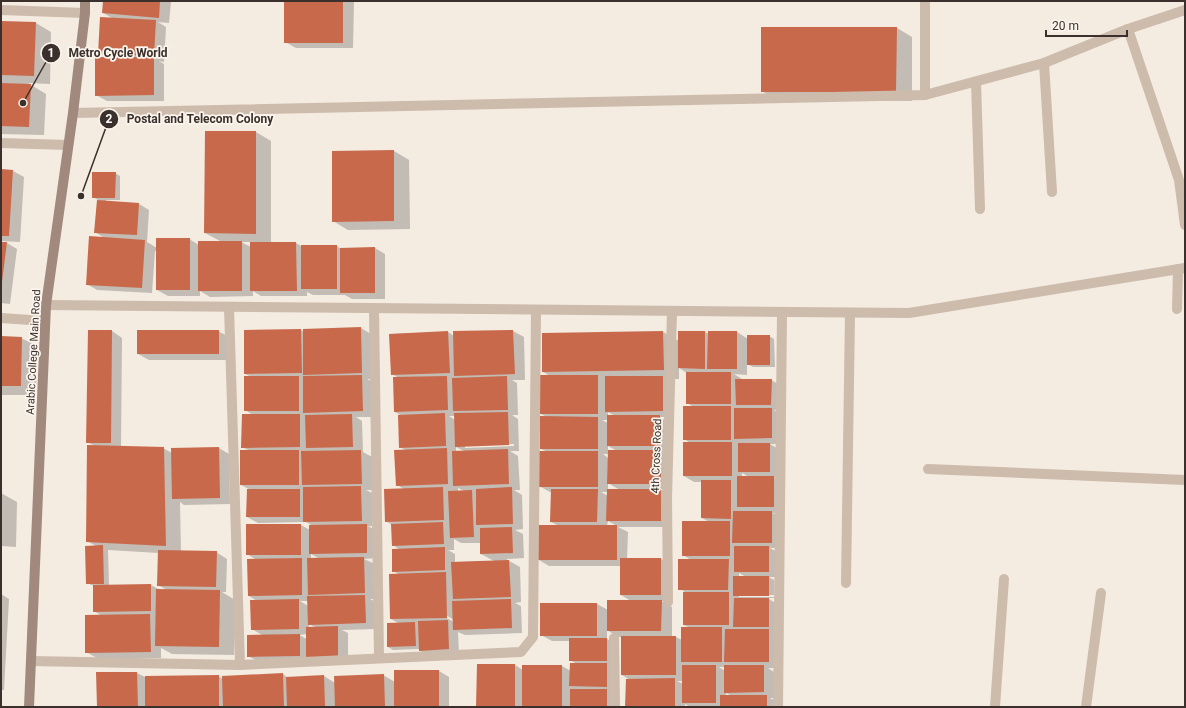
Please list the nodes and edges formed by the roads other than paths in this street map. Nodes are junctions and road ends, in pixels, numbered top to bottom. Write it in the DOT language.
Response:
graph roads {
  1 [pos="85,1"];
  2 [pos="925,1"];
  3 [pos="1,10"];
  4 [pos="1185,10"];
  5 [pos="85,13"];
  6 [pos="1128,29"];
  7 [pos="1044,63"];
  8 [pos="976,82"];
  9 [pos="925,95"];
  10 [pos="73,113"];
  11 [pos="1,143"];
  12 [pos="68,145"];
  13 [pos="1052,192"];
  14 [pos="980,209"];
  15 [pos="1185,225"];
  16 [pos="1182,269"];
  17 [pos="46,305"];
  18 [pos="229,307"];
  19 [pos="374,308"];
  20 [pos="1177,309"];
  21 [pos="536,310"];
  22 [pos="672,311"];
  23 [pos="782,312"];
  24 [pos="850,313"];
  25 [pos="1,318"];
  26 [pos="45,321"];
  27 [pos="928,469"];
  28 [pos="1185,480"];
  29 [pos="1004,579"];
  30 [pos="846,583"];
  31 [pos="1101,593"];
  32 [pos="668,602"];
  33 [pos="614,638"];
  34 [pos="379,658"];
  35 [pos="31,661"];
  36 [pos="240,665"];
  37 [pos="29,707"];
  38 [pos="615,707"];
  39 [pos="778,707"];
  40 [pos="995,707"];
  41 [pos="1086,707"];
  1 -- 5 [label="main road, Arabic College Main Road"];
  2 -- 9 [label="street"];
  3 -- 5 [label="street"];
  4 -- 6 [label="street"];
  5 -- 10 [label="main road, Arabic College Main Road"];
  6 -- 7 [label="street"];
  6 -- 15 [label="street"];
  7 -- 8 [label="street"];
  7 -- 13 [label="street"];
  8 -- 9 [label="street"];
  8 -- 14 [label="street"];
  9 -- 10 [label="street"];
  10 -- 12 [label="main road, Arabic College Main Road"];
  11 -- 12 [label="street"];
  12 -- 17 [label="main road, Arabic College Main Road"];
  16 -- 20 [label="street"];
  16 -- 24 [label="street"];
  17 -- 18 [label="street"];
  17 -- 26 [label="main road, Arabic College Main Road"];
  18 -- 19 [label="street"];
  18 -- 36 [label="street"];
  19 -- 21 [label="street"];
  19 -- 34 [label="street"];
  21 -- 22 [label="street"];
  21 -- 34 [label="street"];
  22 -- 23 [label="street"];
  22 -- 32 [label="street, 4th Cross Road"];
  23 -- 24 [label="street"];
  23 -- 39 [label="street"];
  24 -- 30 [label="street"];
  25 -- 26 [label="street"];
  26 -- 35 [label="main road, Arabic College Main Road"];
  27 -- 28 [label="street"];
  29 -- 40 [label="street"];
  31 -- 41 [label="street"];
  33 -- 38 [label="street"];
  34 -- 36 [label="street"];
  35 -- 36 [label="street"];
  35 -- 37 [label="main road, Arabic College Main Road"];
}
